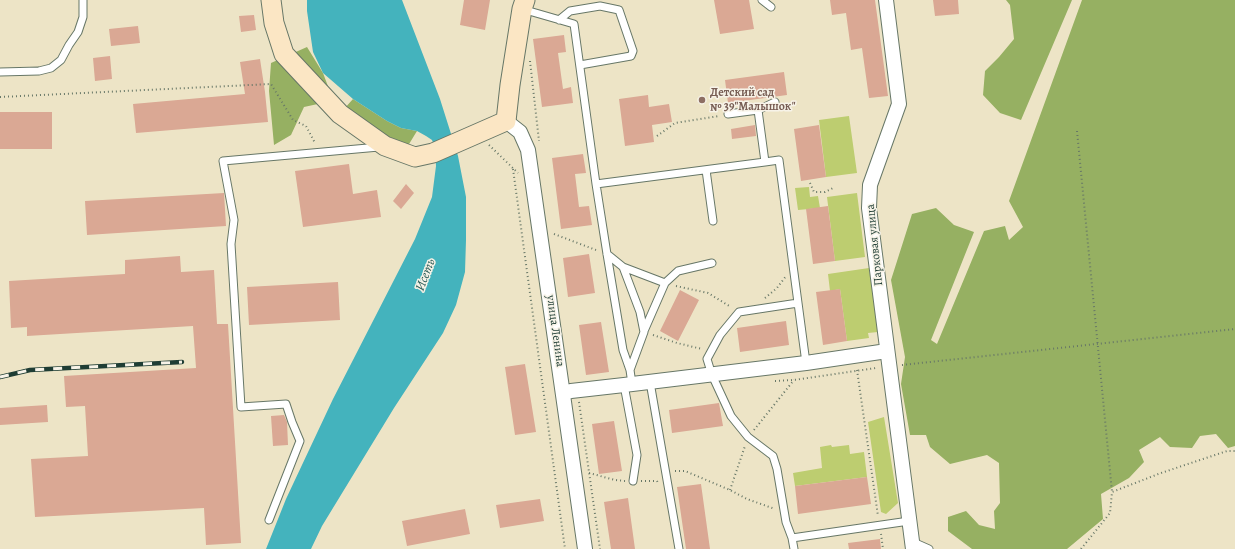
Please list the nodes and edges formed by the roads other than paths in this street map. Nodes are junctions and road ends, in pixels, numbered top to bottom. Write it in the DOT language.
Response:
graph roads {
  1 [pos="83,0"];
  2 [pos="271,0"];
  3 [pos="762,0"];
  4 [pos="886,0"];
  5 [pos="523,5"];
  6 [pos="771,7"];
  7 [pos="560,20"];
  8 [pos="580,65"];
  9 [pos="0,72"];
  10 [pos="775,102"];
  11 [pos="758,110"];
  12 [pos="728,114"];
  13 [pos="506,121"];
  14 [pos="385,146"];
  15 [pos="765,162"];
  16 [pos="706,170"];
  17 [pos="596,184"];
  18 [pos="713,222"];
  19 [pos="607,254"];
  20 [pos="712,263"];
  21 [pos="623,267"];
  22 [pos="665,283"];
  23 [pos="798,303"];
  24 [pos="644,332"];
  25 [pos="887,351"];
  26 [pos="806,363"];
  27 [pos="630,370"];
  28 [pos="712,375"];
  29 [pos="650,382"];
  30 [pos="628,385"];
  31 [pos="564,393"];
  32 [pos="633,481"];
  33 [pos="269,520"];
  34 [pos="909,521"];
  35 [pos="792,538"];
  36 [pos="912,545"];
  37 [pos="585,549"];
  38 [pos="679,549"];
  39 [pos="794,549"];
  40 [pos="929,549"];
  1 -- 9 [label="lane"];
  2 -- 14 [label="street"];
  3 -- 6 [label="lane"];
  4 -- 25 [label="street, Парковая улица"];
  5 -- 7 [label="lane"];
  5 -- 13 [label="street"];
  7 -- 8 [label="lane"];
  7 -- 8 [label="lane"];
  8 -- 17 [label="lane"];
  10 -- 11 [label="lane"];
  11 -- 12 [label="lane"];
  11 -- 15 [label="lane"];
  13 -- 14 [label="street"];
  13 -- 31 [label="street, улица Ленина"];
  14 -- 33 [label="lane"];
  15 -- 16 [label="lane"];
  15 -- 23 [label="lane"];
  16 -- 17 [label="lane"];
  16 -- 18 [label="lane"];
  17 -- 19 [label="lane"];
  19 -- 21 [label="lane"];
  19 -- 27 [label="lane"];
  20 -- 22 [label="lane"];
  21 -- 22 [label="lane"];
  21 -- 24 [label="lane"];
  22 -- 24 [label="lane"];
  23 -- 26 [label="lane"];
  23 -- 28 [label="lane"];
  24 -- 27 [label="lane"];
  25 -- 26 [label="street"];
  25 -- 34 [label="street, Парковая улица"];
  26 -- 28 [label="street"];
  27 -- 30 [label="lane"];
  28 -- 29 [label="street"];
  28 -- 35 [label="lane"];
  29 -- 30 [label="street"];
  29 -- 38 [label="lane"];
  30 -- 31 [label="street"];
  30 -- 32 [label="lane"];
  31 -- 37 [label="street, улица Ленина"];
  34 -- 35 [label="lane"];
  34 -- 36 [label="street, Парковая улица"];
  35 -- 39 [label="lane"];
  36 -- 40 [label="lane"];
}
